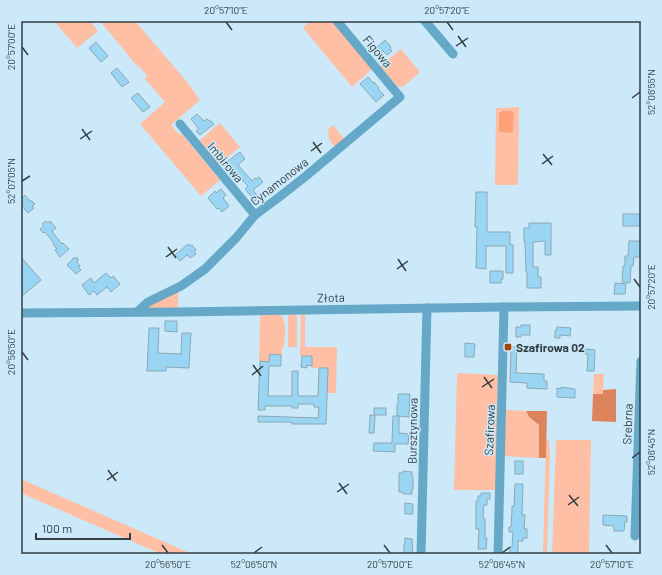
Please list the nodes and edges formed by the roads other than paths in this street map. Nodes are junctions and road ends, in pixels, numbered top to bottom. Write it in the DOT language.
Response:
graph roads {
  1 [pos="337,21"];
  2 [pos="425,21"];
  3 [pos="453,54"];
  4 [pos="400,97"];
  5 [pos="180,124"];
  6 [pos="255,215"];
  7 [pos="641,306"];
  8 [pos="504,307"];
  9 [pos="427,308"];
  10 [pos="136,312"];
  11 [pos="21,313"];
  12 [pos="641,361"];
  13 [pos="635,536"];
  14 [pos="421,554"];
  15 [pos="498,554"];
  1 -- 4 [label="street, Figowa"];
  2 -- 3 [label="street"];
  4 -- 6 [label="street, Cynamonowa"];
  5 -- 6 [label="street, Imbirowa"];
  6 -- 10 [label="street, Cynamonowa"];
  7 -- 8 [label="street, Złota"];
  8 -- 9 [label="street, Złota"];
  8 -- 15 [label="street, Szafirowa"];
  9 -- 10 [label="street, Złota"];
  9 -- 14 [label="street, Bursztynowa"];
  10 -- 11 [label="street, Złota"];
  12 -- 13 [label="street, Srebrna"];
}
